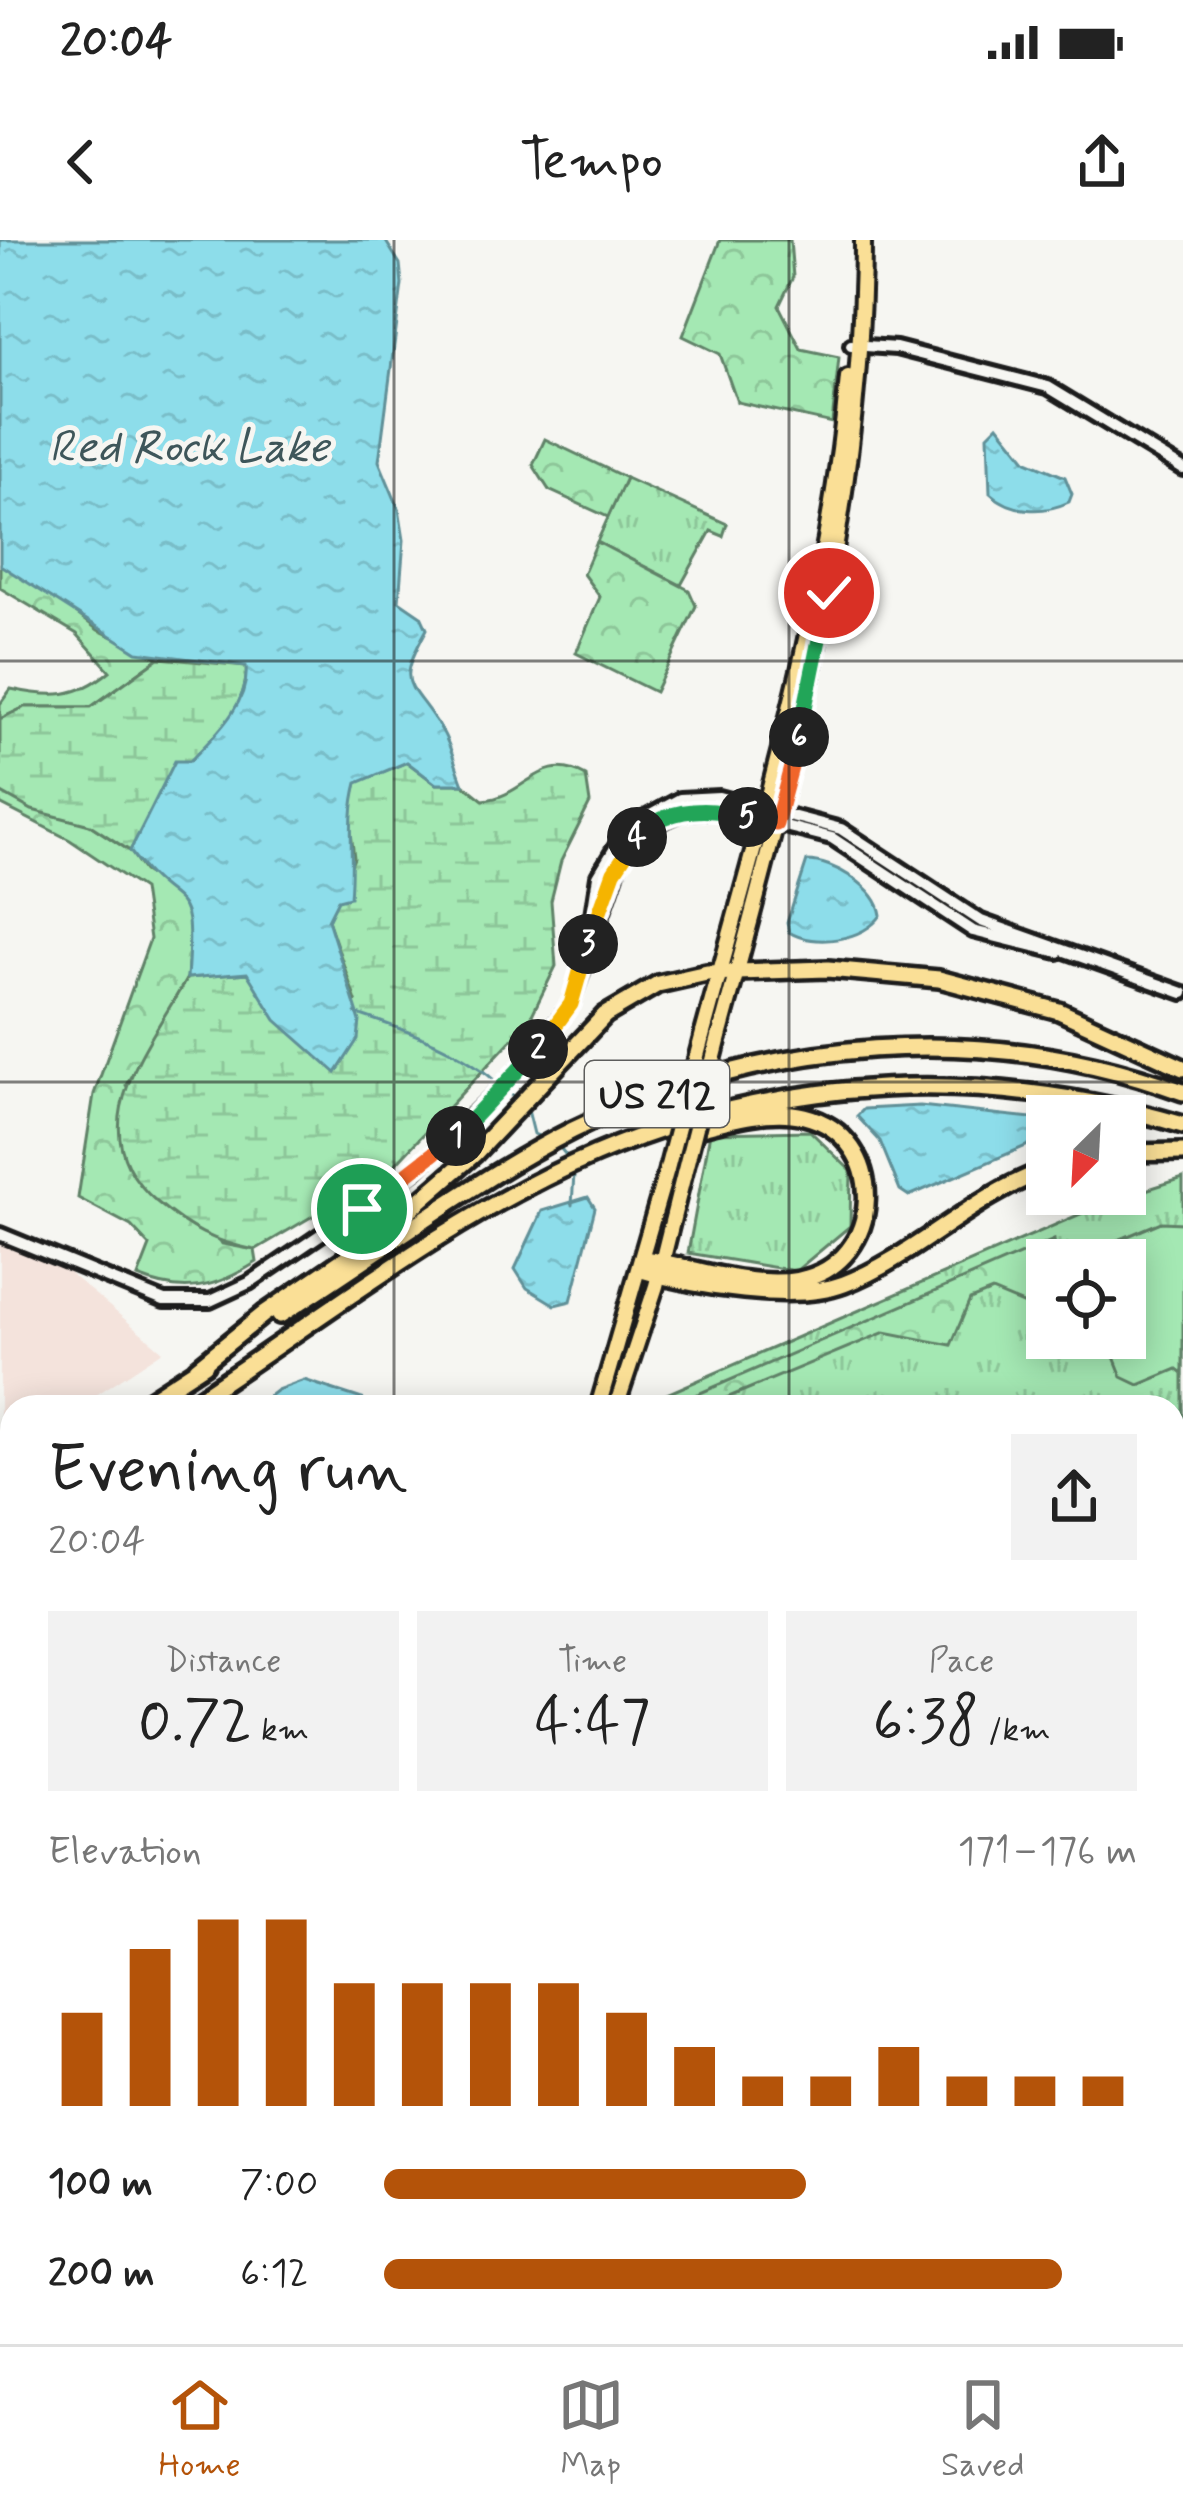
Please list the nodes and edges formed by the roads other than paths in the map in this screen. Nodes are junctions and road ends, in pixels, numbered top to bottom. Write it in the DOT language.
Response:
graph roads {
  1 [pos="858,240"];
  2 [pos="855,345"];
  3 [pos="1183,469"];
  4 [pos="761,813"];
  5 [pos="778,818"];
  6 [pos="728,973"];
  7 [pos="1183,993"];
  8 [pos="711,1035"];
  9 [pos="1183,1068"];
  10 [pos="1183,1092"];
  11 [pos="1183,1125"];
  12 [pos="1183,1152"];
  13 [pos="1146,1153"];
  14 [pos="596,1154"];
  15 [pos="1026,1179"];
  16 [pos="0,1234"];
  17 [pos="652,1267"];
  18 [pos="197,1368"];
  19 [pos="157,1395"];
  20 [pos="205,1395"];
  21 [pos="603,1395"];
  22 [pos="619,1395"];
  1 -- 2 [label="main road"];
  2 -- 3 [label="street"];
  2 -- 4 [label="main road"];
  2 -- 5 [label="main road"];
  4 -- 5 [label="street"];
  4 -- 6 [label="main road"];
  4 -- 16 [label="street"];
  5 -- 6 [label="main road"];
  5 -- 7 [label="street"];
  6 -- 8 [label="main road"];
  6 -- 9 [label="highway"];
  6 -- 18 [label="highway"];
  8 -- 17 [label="main road, bridge"];
  8 -- 17 [label="main road, bridge"];
  10 -- 18 [label="highway, US 212"];
  11 -- 14 [label="highway, US 212"];
  12 -- 13 [label="highway"];
  14 -- 17 [label="highway"];
  14 -- 20 [label="highway, US 212"];
  15 -- 17 [label="highway"];
  17 -- 21 [label="main road"];
  17 -- 22 [label="main road"];
  18 -- 19 [label="highway, US 212"];
}
